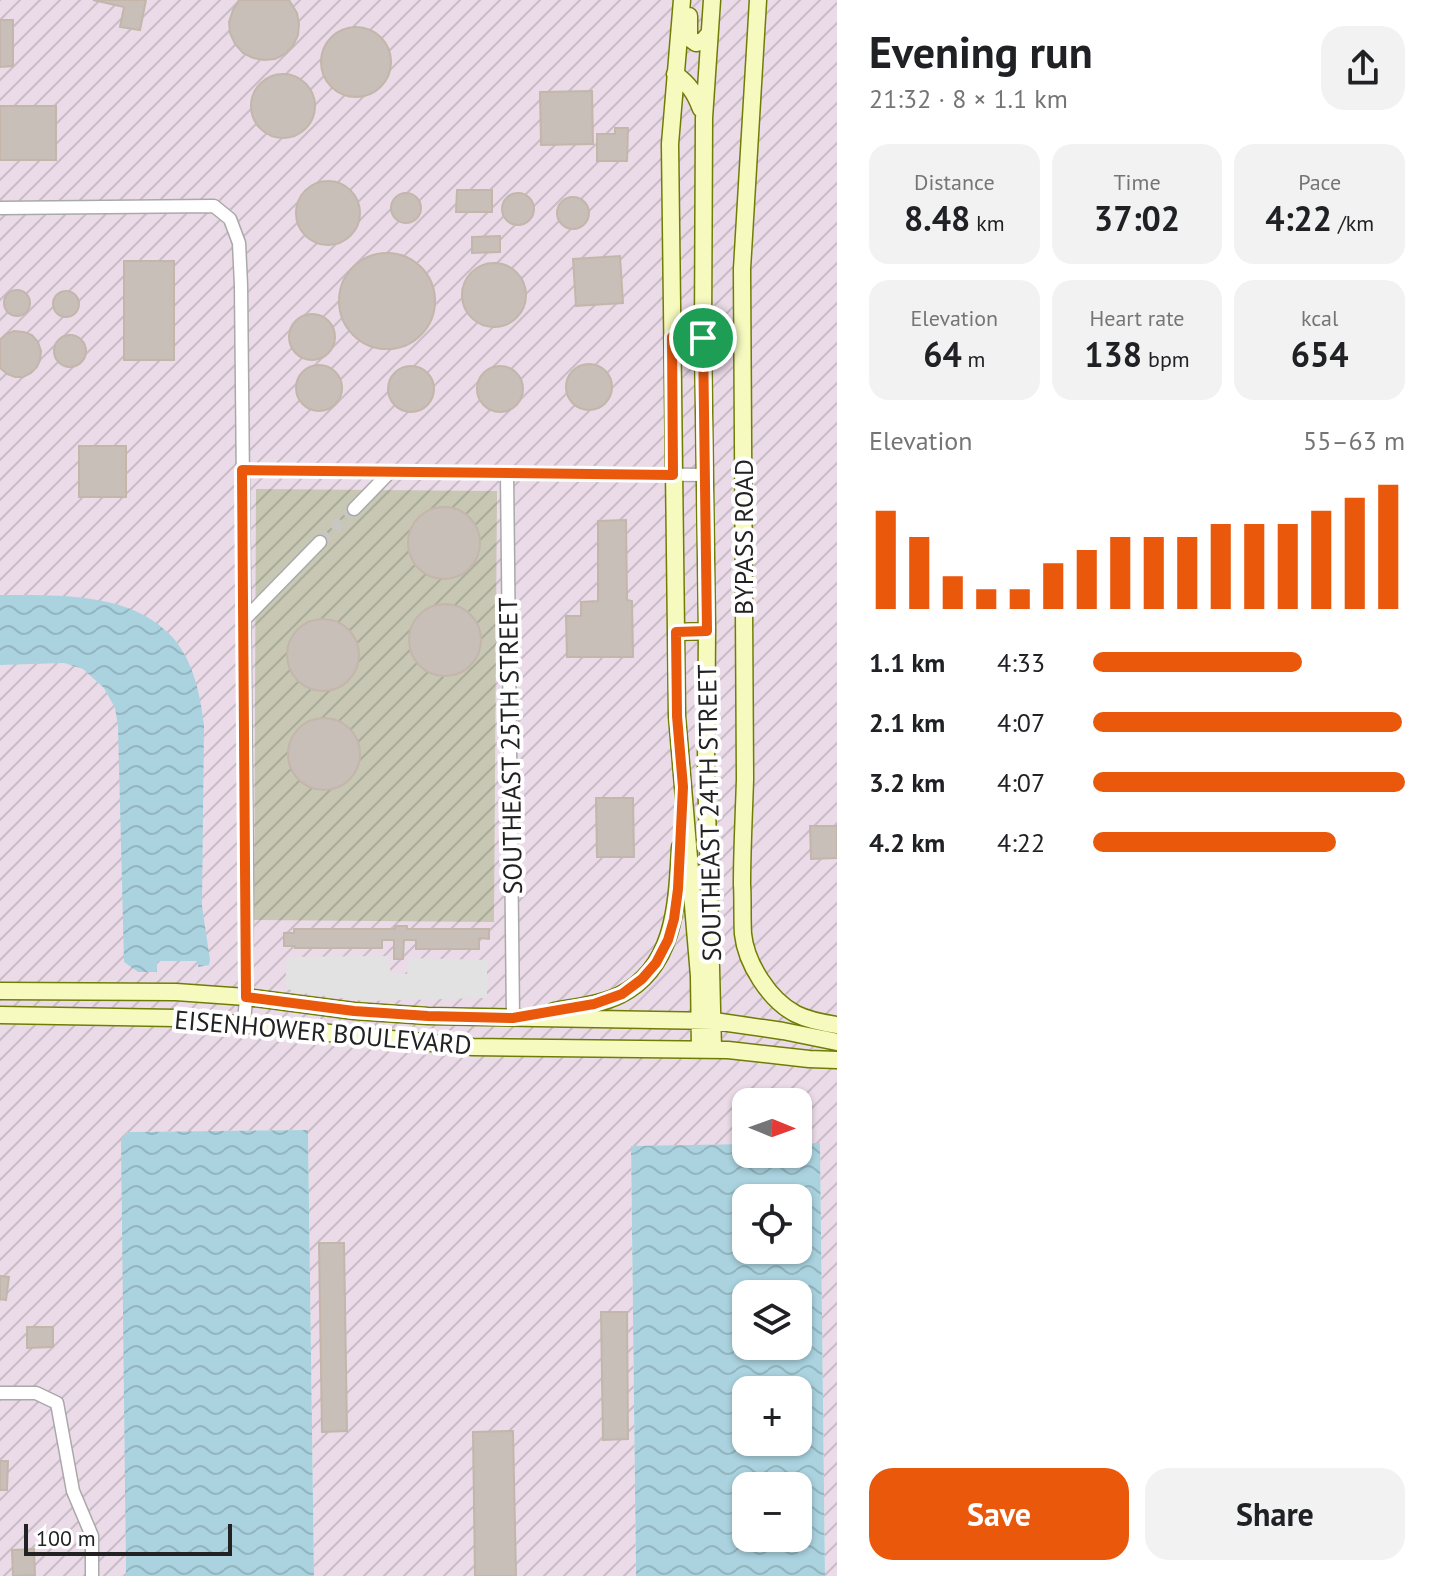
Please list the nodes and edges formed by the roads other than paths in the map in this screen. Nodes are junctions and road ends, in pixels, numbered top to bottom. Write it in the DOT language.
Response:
graph roads {
  1 [pos="683,0"];
  2 [pos="712,0"];
  3 [pos="758,0"];
  4 [pos="709,34"];
  5 [pos="675,74"];
  6 [pos="704,118"];
  7 [pos="0,208"];
  8 [pos="672,337"];
  9 [pos="703,338"];
  10 [pos="242,470"];
  11 [pos="390,472"];
  12 [pos="507,473"];
  13 [pos="673,475"];
  14 [pos="705,475"];
  15 [pos="354,509"];
  16 [pos="320,542"];
  17 [pos="243,621"];
  18 [pos="707,631"];
  19 [pos="676,632"];
  20 [pos="683,787"];
  21 [pos="0,991"];
  22 [pos="246,997"];
  23 [pos="0,1015"];
  24 [pos="513,1018"];
  25 [pos="706,1021"];
  26 [pos="244,1025"];
  27 [pos="837,1025"];
  28 [pos="837,1042"];
  29 [pos="707,1050"];
  30 [pos="837,1060"];
  31 [pos="0,1393"];
  32 [pos="92,1576"];
  1 -- 4 [label="street"];
  1 -- 5 [label="street, SOUTHEAST 24TH STREET"];
  2 -- 4 [label="street, SOUTHEAST 24TH STREET"];
  3 -- 27 [label="street, BYPASS ROAD"];
  4 -- 6 [label="street, SOUTHEAST 24TH STREET"];
  5 -- 6 [label="street"];
  5 -- 8 [label="street, SOUTHEAST 24TH STREET"];
  6 -- 9 [label="street, SOUTHEAST 24TH STREET"];
  7 -- 10 [label="street"];
  8 -- 9 [label="street"];
  8 -- 13 [label="street, SOUTHEAST 24TH STREET"];
  9 -- 14 [label="street, SOUTHEAST 24TH STREET"];
  10 -- 11 [label="street"];
  10 -- 17 [label="street"];
  11 -- 12 [label="street"];
  11 -- 15 [label="street"];
  12 -- 13 [label="street"];
  12 -- 24 [label="street, SOUTHEAST 25TH STREET"];
  13 -- 14 [label="street"];
  13 -- 19 [label="street, SOUTHEAST 24TH STREET"];
  14 -- 18 [label="street, SOUTHEAST 24TH STREET"];
  16 -- 17 [label="street"];
  17 -- 22 [label="street"];
  18 -- 19 [label="street"];
  18 -- 25 [label="street, SOUTHEAST 24TH STREET"];
  19 -- 20 [label="street, SOUTHEAST 24TH STREET"];
  20 -- 24 [label="street"];
  20 -- 25 [label="street, SOUTHEAST 24TH STREET"];
  21 -- 22 [label="street, EISENHOWER BOULEVARD"];
  22 -- 24 [label="street, EISENHOWER BOULEVARD"];
  22 -- 26 [label="street"];
  23 -- 26 [label="street, EISENHOWER BOULEVARD"];
  24 -- 25 [label="street, EISENHOWER BOULEVARD"];
  25 -- 28 [label="street, EISENHOWER BOULEVARD"];
  25 -- 29 [label="street, SOUTHEAST 24TH STREET"];
  26 -- 29 [label="street, EISENHOWER BOULEVARD"];
  29 -- 30 [label="street, EISENHOWER BOULEVARD"];
  31 -- 32 [label="street"];
}
